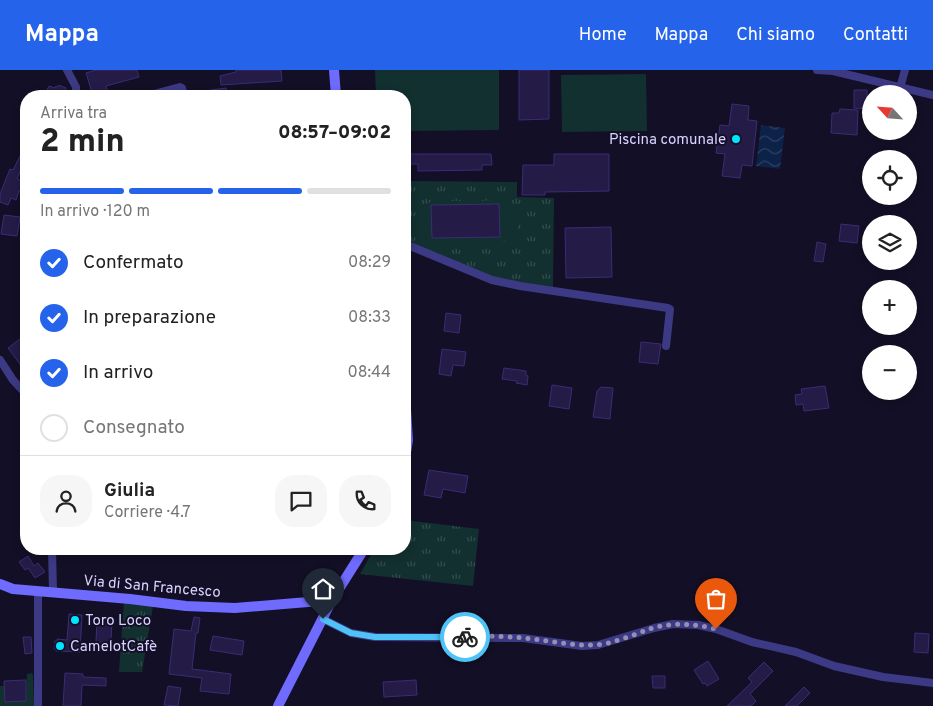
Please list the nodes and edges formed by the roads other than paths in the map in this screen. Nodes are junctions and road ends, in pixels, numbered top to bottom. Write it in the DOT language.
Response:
graph roads {
  1 [pos="67,70"];
  2 [pos="334,70"];
  3 [pos="817,70"];
  4 [pos="905,70"];
  5 [pos="888,85"];
  6 [pos="901,85"];
  7 [pos="76,90"];
  8 [pos="169,90"];
  9 [pos="182,90"];
  10 [pos="336,90"];
  11 [pos="918,92"];
  12 [pos="933,95"];
  13 [pos="411,246"];
  14 [pos="666,346"];
  15 [pos="0,360"];
  16 [pos="20,388"];
  17 [pos="52,555"];
  18 [pos="360,555"];
  19 [pos="0,584"];
  20 [pos="38,591"];
  21 [pos="53,592"];
  22 [pos="332,600"];
  23 [pos="323,619"];
  24 [pos="933,683"];
  25 [pos="38,706"];
  26 [pos="278,706"];
  1 -- 7 [label="street"];
  2 -- 10 [label="street"];
  3 -- 5 [label="street"];
  4 -- 6 [label="street"];
  8 -- 9 [label="street"];
  11 -- 12 [label="street"];
  13 -- 14 [label="street"];
  15 -- 16 [label="street"];
  17 -- 21 [label="street"];
  18 -- 22 [label="street"];
  19 -- 20 [label="street, Via di San Francesco"];
  20 -- 21 [label="street, Via di San Francesco"];
  20 -- 25 [label="street"];
  21 -- 22 [label="street, Via di San Francesco"];
  22 -- 23 [label="street"];
  23 -- 24 [label="street"];
  23 -- 26 [label="street"];
}
